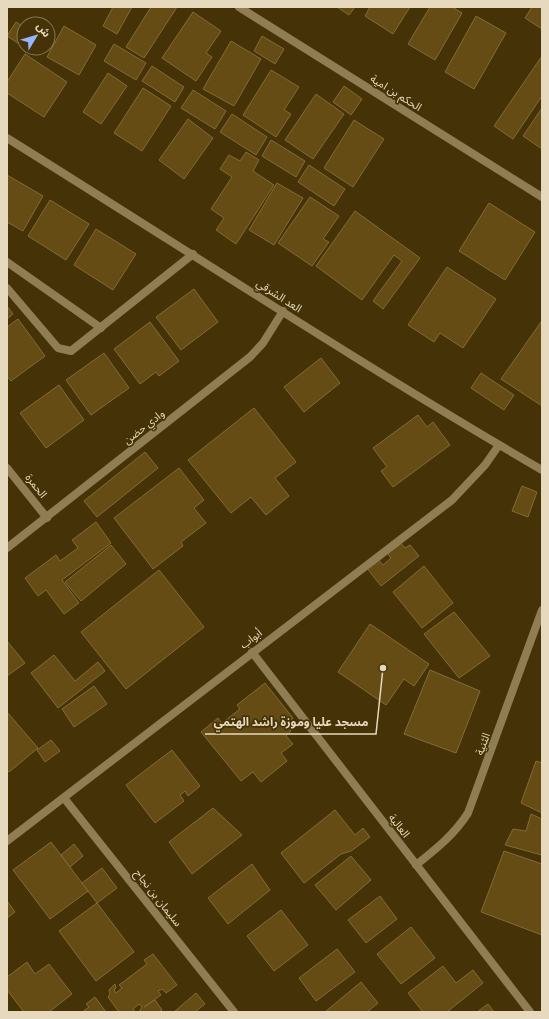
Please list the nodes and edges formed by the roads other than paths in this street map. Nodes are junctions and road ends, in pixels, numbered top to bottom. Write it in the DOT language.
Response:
graph roads {
  1 [pos="239,7"];
  2 [pos="7,138"];
  3 [pos="542,198"];
  4 [pos="193,254"];
  5 [pos="7,262"];
  6 [pos="7,288"];
  7 [pos="283,311"];
  8 [pos="101,328"];
  9 [pos="499,445"];
  10 [pos="7,468"];
  11 [pos="542,470"];
  12 [pos="47,518"];
  13 [pos="7,548"];
  14 [pos="542,610"];
  15 [pos="252,652"];
  16 [pos="64,798"];
  17 [pos="7,841"];
  18 [pos="416,865"];
  19 [pos="234,1012"];
  20 [pos="530,1012"];
  1 -- 3 [label="street, الحكم بن امية"];
  2 -- 4 [label="street, العد الشرقي"];
  4 -- 7 [label="street, العد الشرقي"];
  4 -- 8 [label="street"];
  5 -- 8 [label="street"];
  6 -- 8 [label="street"];
  7 -- 9 [label="street, العد الشرقي"];
  7 -- 12 [label="street, وادي حضن"];
  9 -- 11 [label="street, العد الشرقي"];
  9 -- 15 [label="street, أبواب"];
  10 -- 12 [label="street, الحمرة"];
  12 -- 13 [label="street, وادي حضن"];
  14 -- 18 [label="street, الثنية"];
  15 -- 16 [label="street, أبواب"];
  15 -- 18 [label="street, العالية"];
  16 -- 17 [label="street, أبواب"];
  16 -- 19 [label="street, سليمان بن نجاح"];
  18 -- 20 [label="street, العالية"];
}
